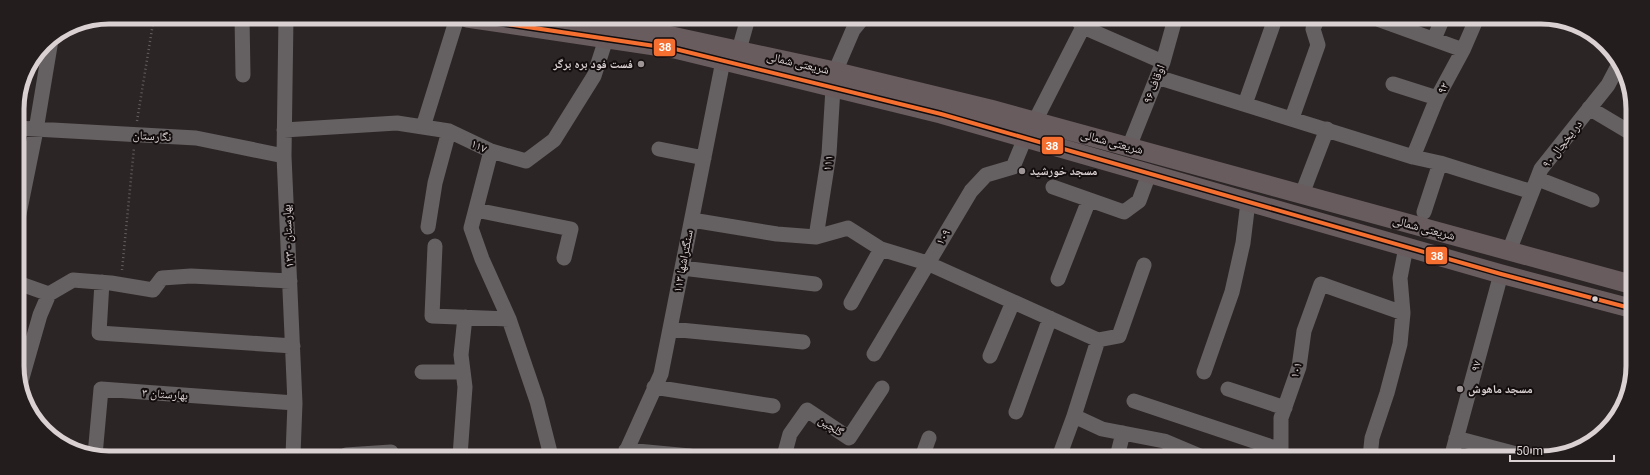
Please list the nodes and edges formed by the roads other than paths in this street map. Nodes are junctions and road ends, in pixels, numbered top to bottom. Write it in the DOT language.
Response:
graph roads {
  1 [pos="242,24"];
  2 [pos="286,24"];
  3 [pos="455,24"];
  4 [pos="556,24"];
  5 [pos="588,24"];
  6 [pos="746,24"];
  7 [pos="858,24"];
  8 [pos="1080,24"];
  9 [pos="1082,24"];
  10 [pos="1174,24"];
  11 [pos="1274,24"];
  12 [pos="1315,24"];
  13 [pos="1392,24"];
  14 [pos="1440,24"];
  15 [pos="1474,24"];
  16 [pos="600,27"];
  17 [pos="1434,38"];
  18 [pos="50,48"];
  19 [pos="739,50"];
  20 [pos="1463,50"];
  21 [pos="723,61"];
  22 [pos="1163,62"];
  23 [pos="1616,70"];
  24 [pos="242,75"];
  25 [pos="1158,77"];
  26 [pos="834,80"];
  27 [pos="1393,84"];
  28 [pos="1437,98"];
  29 [pos="1245,104"];
  30 [pos="943,106"];
  31 [pos="1590,108"];
  32 [pos="1292,118"];
  33 [pos="1035,121"];
  34 [pos="423,127"];
  35 [pos="24,129"];
  36 [pos="1327,129"];
  37 [pos="36,130"];
  38 [pos="284,130"];
  39 [pos="1626,130"];
  40 [pos="449,131"];
  41 [pos="1025,138"];
  42 [pos="1130,147"];
  43 [pos="659,149"];
  44 [pos="491,151"];
  45 [pos="284,156"];
  46 [pos="1413,157"];
  47 [pos="704,158"];
  48 [pos="1440,163"];
  49 [pos="1149,174"];
  50 [pos="1535,185"];
  51 [pos="1053,187"];
  52 [pos="24,189"];
  53 [pos="1302,194"];
  54 [pos="1089,200"];
  55 [pos="1592,200"];
  56 [pos="1248,202"];
  57 [pos="476,210"];
  58 [pos="1424,212"];
  59 [pos="692,220"];
  60 [pos="428,227"];
  61 [pos="816,236"];
  62 [pos="435,246"];
  63 [pos="1406,247"];
  64 [pos="882,249"];
  65 [pos="1509,251"];
  66 [pos="564,258"];
  67 [pos="927,263"];
  68 [pos="1144,265"];
  69 [pos="682,268"];
  70 [pos="1501,274"];
  71 [pos="1058,279"];
  72 [pos="290,281"];
  73 [pos="102,282"];
  74 [pos="1626,283"];
  75 [pos="815,284"];
  76 [pos="24,285"];
  77 [pos="49,294"];
  78 [pos="1013,302"];
  79 [pos="851,303"];
  80 [pos="1626,307"];
  81 [pos="1403,313"];
  82 [pos="465,317"];
  83 [pos="1050,318"];
  84 [pos="509,319"];
  85 [pos="670,328"];
  86 [pos="1098,340"];
  87 [pos="803,342"];
  88 [pos="293,346"];
  89 [pos="874,354"];
  90 [pos="990,356"];
  91 [pos="24,372"];
  92 [pos="422,372"];
  93 [pos="463,372"];
  94 [pos="1204,372"];
  95 [pos="654,387"];
  96 [pos="882,388"];
  97 [pos="1228,389"];
  98 [pos="1134,401"];
  99 [pos="294,404"];
  100 [pos="773,406"];
  101 [pos="1285,408"];
  102 [pos="1016,412"];
  103 [pos="1074,416"];
  104 [pos="1123,434"];
  105 [pos="929,438"];
  106 [pos="1456,438"];
  107 [pos="95,450"];
  108 [pos="293,451"];
  109 [pos="460,451"];
  110 [pos="550,451"];
  111 [pos="626,451"];
  112 [pos="785,451"];
  113 [pos="924,451"];
  114 [pos="1061,451"];
  115 [pos="1119,451"];
  116 [pos="1187,451"];
  117 [pos="1273,451"];
  118 [pos="1281,451"];
  119 [pos="1371,451"];
  120 [pos="1453,451"];
  121 [pos="1505,451"];
  1 -- 24 [label="street"];
  2 -- 38 [label="street, بهارستان - ۱۲۳"];
  3 -- 34 [label="street"];
  4 -- 16 [label="main road, شریعتی شمالی"];
  5 -- 16 [label="main road, شریعتی شمالی"];
  6 -- 19 [label="street"];
  7 -- 26 [label="street, ۱۱۱"];
  8 -- 33 [label="street"];
  9 -- 22 [label="street"];
  10 -- 22 [label="street, اوقاف ۹۶"];
  11 -- 29 [label="street"];
  12 -- 32 [label="street"];
  13 -- 17 [label="street"];
  14 -- 17 [label="street"];
  15 -- 20 [label="street, ۹۲"];
  16 -- 19 [label="main road, شریعتی شمالی"];
  16 -- 21 [label="main road, شریعتی شمالی"];
  16 -- 44 [label="street, ۱۱۷"];
  17 -- 20 [label="street"];
  18 -- 37 [label="street"];
  19 -- 26 [label="main road, شریعتی شمالی"];
  20 -- 28 [label="street, ۹۲"];
  21 -- 26 [label="main road, شریعتی شمالی"];
  21 -- 47 [label="street, سنگتراشها ۱۱۳"];
  22 -- 25 [label="street, اوقاف ۹۶"];
  23 -- 31 [label="street, در یخچال ۹۰"];
  25 -- 29 [label="street"];
  25 -- 42 [label="street, اوقاف ۹۶"];
  26 -- 30 [label="main road, شریعتی شمالی"];
  26 -- 61 [label="street, ۱۱۱"];
  27 -- 28 [label="street"];
  28 -- 46 [label="street, ۹۲"];
  29 -- 32 [label="street"];
  30 -- 33 [label="main road, شریعتی شمالی"];
  30 -- 41 [label="main road, شریعتی شمالی"];
  31 -- 39 [label="street"];
  31 -- 50 [label="street, در یخچال ۹۰"];
  32 -- 36 [label="street"];
  33 -- 42 [label="main road, شریعتی شمالی"];
  34 -- 38 [label="street, ۱۱۷"];
  34 -- 40 [label="street, ۱۱۷"];
  35 -- 37 [label="street, نگارستان"];
  36 -- 46 [label="street"];
  36 -- 53 [label="street"];
  37 -- 45 [label="street, نگارستان"];
  37 -- 52 [label="street"];
  38 -- 45 [label="street, بهارستان - ۱۲۳"];
  40 -- 44 [label="street, ۱۱۷"];
  40 -- 60 [label="street"];
  41 -- 49 [label="main road, شریعتی شمالی"];
  41 -- 67 [label="street, ۱۰۹"];
  42 -- 53 [label="main road, شریعتی شمالی"];
  43 -- 47 [label="street"];
  44 -- 57 [label="street"];
  45 -- 72 [label="street, بهارستان - ۱۲۳"];
  46 -- 48 [label="street"];
  47 -- 59 [label="street, سنگتراشها ۱۱۳"];
  48 -- 50 [label="street"];
  48 -- 58 [label="street"];
  49 -- 54 [label="street"];
  49 -- 56 [label="main road, شریعتی شمالی"];
  50 -- 55 [label="street"];
  50 -- 65 [label="street, در یخچال ۹۰"];
  51 -- 54 [label="street"];
  53 -- 65 [label="main road, شریعتی شمالی"];
  54 -- 71 [label="street"];
  56 -- 63 [label="main road, شریعتی شمالی"];
  56 -- 94 [label="street"];
  57 -- 66 [label="street"];
  57 -- 84 [label="street"];
  59 -- 61 [label="street"];
  59 -- 69 [label="street, سنگتراشها ۱۱۳"];
  61 -- 64 [label="street"];
  62 -- 82 [label="street"];
  63 -- 70 [label="main road, شریعتی شمالی"];
  63 -- 81 [label="street"];
  64 -- 67 [label="street"];
  64 -- 79 [label="street"];
  65 -- 74 [label="main road, شریعتی شمالی"];
  67 -- 78 [label="street"];
  67 -- 89 [label="street, ۱۰۹"];
  68 -- 86 [label="street"];
  69 -- 75 [label="street"];
  69 -- 85 [label="street, سنگتراشها ۱۱۳"];
  70 -- 80 [label="main road, شریعتی شمالی"];
  70 -- 106 [label="street, ۹۷"];
  72 -- 73 [label="street"];
  72 -- 88 [label="street, بهارستان - ۱۲۳"];
  73 -- 77 [label="street"];
  73 -- 88 [label="street"];
  76 -- 77 [label="street"];
  77 -- 91 [label="street"];
  78 -- 83 [label="street"];
  78 -- 90 [label="street"];
  81 -- 101 [label="street, ۱۰۱"];
  81 -- 119 [label="street"];
  82 -- 84 [label="street"];
  82 -- 93 [label="street"];
  83 -- 86 [label="street"];
  83 -- 102 [label="street"];
  84 -- 110 [label="street"];
  85 -- 87 [label="street"];
  85 -- 95 [label="street, سنگتراشها ۱۱۳"];
  86 -- 103 [label="street"];
  88 -- 99 [label="street, بهارستان - ۱۲۳"];
  92 -- 93 [label="street"];
  93 -- 109 [label="street"];
  95 -- 100 [label="street"];
  95 -- 111 [label="street, سنگتراشها ۱۱۳"];
  96 -- 112 [label="street, گلچین"];
  97 -- 101 [label="street"];
  98 -- 117 [label="street"];
  99 -- 107 [label="street, بهارستان ۳"];
  99 -- 108 [label="street, بهارستان - ۱۲۳"];
  101 -- 118 [label="street, ۱۰۱"];
  103 -- 104 [label="street"];
  103 -- 114 [label="street"];
  104 -- 115 [label="street"];
  104 -- 116 [label="street"];
  105 -- 113 [label="street"];
  106 -- 120 [label="street, ۹۷"];
  106 -- 121 [label="street"];
}
